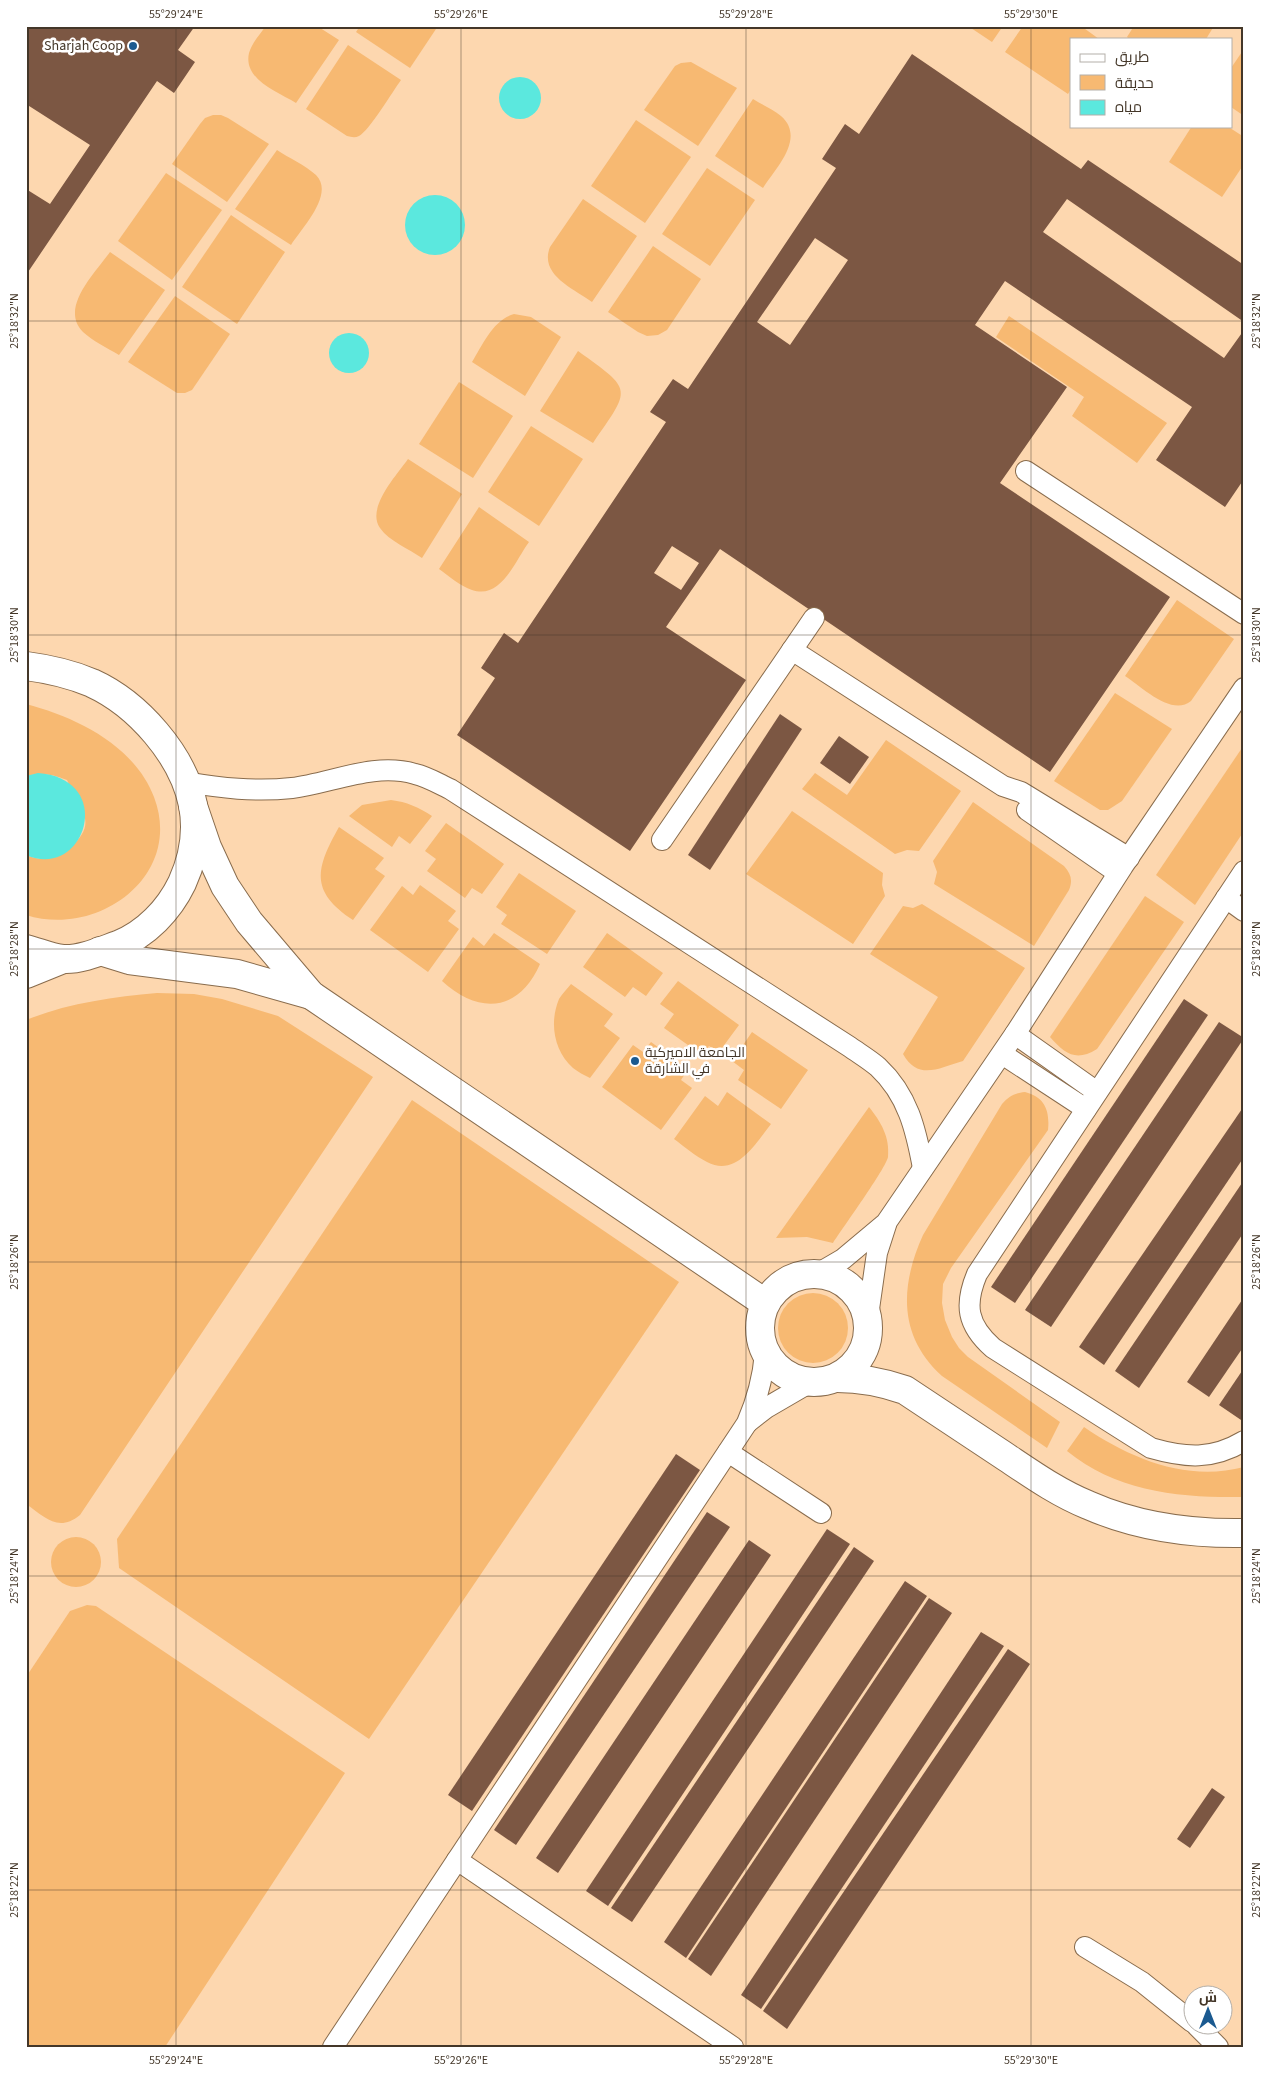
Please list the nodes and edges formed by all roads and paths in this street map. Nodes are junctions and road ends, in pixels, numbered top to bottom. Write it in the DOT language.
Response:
graph roads {
  1 [pos="1026,471"];
  2 [pos="1244,614"];
  3 [pos="814,618"];
  4 [pos="792,650"];
  5 [pos="26,666"];
  6 [pos="1244,688"];
  7 [pos="189,794"];
  8 [pos="662,840"];
  9 [pos="1124,866"];
  10 [pos="1244,870"];
  11 [pos="1226,898"];
  12 [pos="1244,911"];
  13 [pos="26,949"];
  14 [pos="100,951"];
  15 [pos="63,959"];
  16 [pos="26,974"];
  17 [pos="311,995"];
  18 [pos="1015,1034"];
  19 [pos="1002,1054"];
  20 [pos="1097,1092"];
  21 [pos="1086,1110"];
  22 [pos="923,1168"];
  23 [pos="886,1223"];
  24 [pos="819,1273"];
  25 [pos="765,1303"];
  26 [pos="869,1325"];
  27 [pos="765,1353"];
  28 [pos="837,1378"];
  29 [pos="809,1383"];
  30 [pos="905,1390"];
  31 [pos="747,1423"];
  32 [pos="1244,1441"];
  33 [pos="728,1452"];
  34 [pos="821,1513"];
  35 [pos="1244,1533"];
  36 [pos="457,1860"];
  37 [pos="1085,1947"];
  38 [pos="1182,2014"];
  39 [pos="1207,2036"];
  40 [pos="333,2047"];
  41 [pos="733,2047"];
  42 [pos="1218,2047"];
  1 -- 2 [label="lane"];
  3 -- 4 [label="lane"];
  4 -- 8 [label="lane"];
  4 -- 9 [label="lane"];
  5 -- 7 [label="street"];
  6 -- 9 [label="lane"];
  7 -- 14 [label="street"];
  7 -- 17 [label="street"];
  7 -- 22 [label="lane"];
  9 -- 18 [label="lane"];
  10 -- 11 [label="lane"];
  11 -- 12 [label="lane"];
  11 -- 20 [label="lane"];
  13 -- 15 [label="street"];
  14 -- 15 [label="street"];
  14 -- 17 [label="street"];
  15 -- 16 [label="street"];
  17 -- 25 [label="street"];
  18 -- 19 [label="lane"];
  18 -- 20 [label="lane"];
  19 -- 21 [label="lane"];
  19 -- 22 [label="lane"];
  20 -- 21 [label="lane"];
  21 -- 32 [label="lane"];
  22 -- 23 [label="lane"];
  23 -- 24 [label="lane"];
  23 -- 26 [label="lane"];
  24 -- 25 [label="street"];
  24 -- 26 [label="street"];
  25 -- 27 [label="street"];
  26 -- 28 [label="street"];
  26 -- 30 [label="street"];
  27 -- 29 [label="street"];
  27 -- 31 [label="lane"];
  28 -- 29 [label="street"];
  28 -- 30 [label="street"];
  29 -- 31 [label="lane"];
  30 -- 35 [label="street"];
  31 -- 33 [label="lane"];
  33 -- 34 [label="lane"];
  33 -- 36 [label="lane"];
  36 -- 40 [label="lane"];
  36 -- 41 [label="lane"];
  37 -- 38 [label="lane"];
  39 -- 42 [label="lane"];
}
